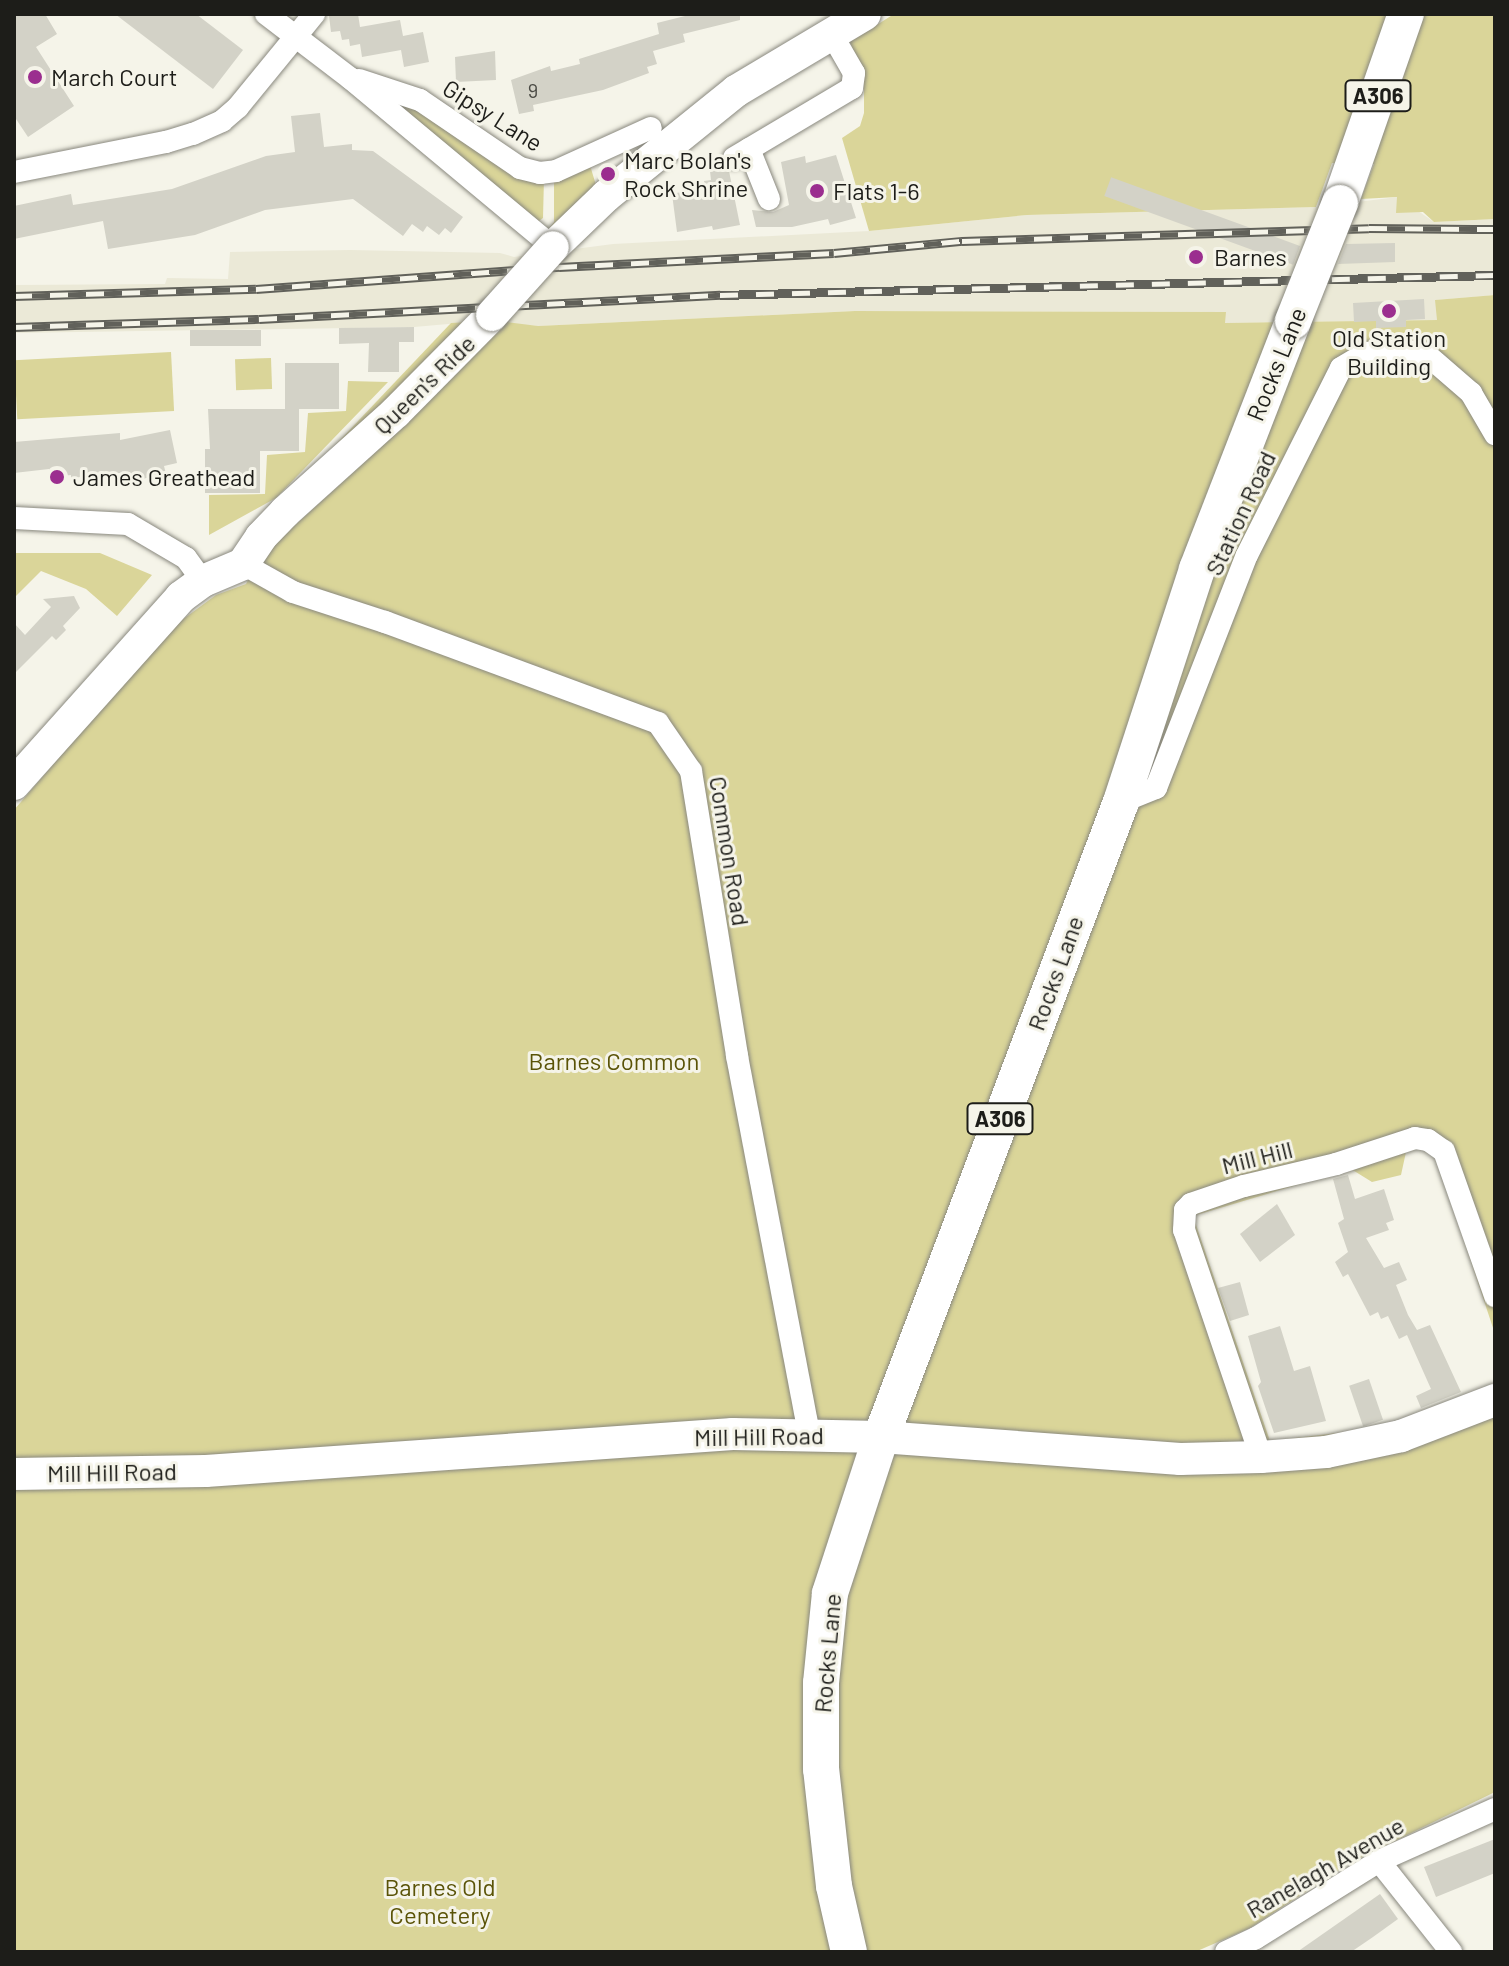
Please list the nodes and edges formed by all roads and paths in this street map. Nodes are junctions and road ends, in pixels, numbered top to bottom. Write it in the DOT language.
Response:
graph roads {
  1 [pos="266,14"];
  2 [pos="314,14"];
  3 [pos="865,14"];
  4 [pos="1406,14"];
  5 [pos="831,33"];
  6 [pos="295,36"];
  7 [pos="350,78"];
  8 [pos="651,128"];
  9 [pos="14,172"];
  10 [pos="769,199"];
  11 [pos="553,247"];
  12 [pos="1495,434"];
  13 [pos="14,518"];
  14 [pos="243,564"];
  15 [pos="203,581"];
  16 [pos="14,784"];
  17 [pos="1121,802"];
  18 [pos="1495,1296"];
  19 [pos="1495,1400"];
  20 [pos="809,1435"];
  21 [pos="881,1437"];
  22 [pos="1261,1457"];
  23 [pos="14,1474"];
  24 [pos="1495,1809"];
  25 [pos="1379,1861"];
  26 [pos="849,1952"];
  27 [pos="1226,1952"];
  28 [pos="1451,1952"];
  1 -- 6 [label="street, Gipsy Lane"];
  2 -- 6 [label="street"];
  3 -- 5 [label="main road, Queen's Ride"];
  4 -- 17 [label="main road, Rocks Lane / A306, bridge"];
  5 -- 10 [label="street"];
  5 -- 11 [label="main road, Queen's Ride"];
  6 -- 7 [label="street, Gipsy Lane"];
  6 -- 9 [label="street"];
  7 -- 8 [label="street, Gipsy Lane"];
  7 -- 11 [label="street, Gipsy Lane"];
  11 -- 14 [label="main road, Queen's Ride, bridge"];
  12 -- 17 [label="street, Station Road"];
  13 -- 15 [label="street"];
  14 -- 15 [label="main road"];
  14 -- 20 [label="street, Common Road"];
  15 -- 16 [label="main road"];
  17 -- 21 [label="main road, Rocks Lane / A306"];
  18 -- 22 [label="street, Mill Hill"];
  19 -- 22 [label="main road, Mill Hill Road"];
  20 -- 21 [label="main road, Mill Hill Road"];
  20 -- 23 [label="main road, Mill Hill Road"];
  21 -- 22 [label="main road, Mill Hill Road"];
  21 -- 26 [label="main road, Rocks Lane / A306"];
  24 -- 25 [label="street, Ranelagh Avenue"];
  25 -- 27 [label="street, Ranelagh Avenue"];
  25 -- 28 [label="street"];
}
